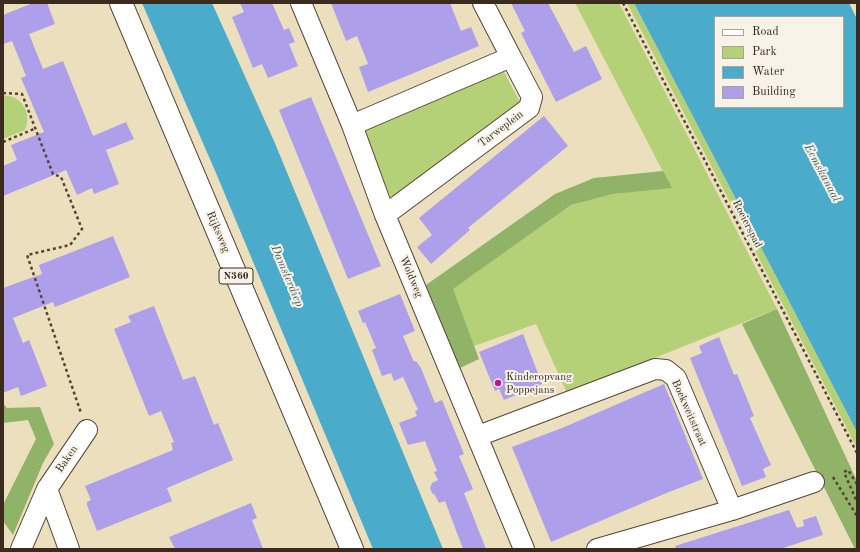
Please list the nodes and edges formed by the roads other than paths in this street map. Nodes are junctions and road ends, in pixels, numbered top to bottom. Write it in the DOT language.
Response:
graph roads {
  1 [pos="121,3"];
  2 [pos="301,3"];
  3 [pos="483,3"];
  4 [pos="511,56"];
  5 [pos="352,125"];
  6 [pos="385,215"];
  7 [pos="87,430"];
  8 [pos="478,436"];
  9 [pos="814,482"];
  10 [pos="47,489"];
  11 [pos="732,510"];
  12 [pos="69,548"];
  13 [pos="21,549"];
  14 [pos="352,549"];
  15 [pos="524,549"];
  16 [pos="597,549"];
  1 -- 14 [label="main road, Rijksweg / N360"];
  2 -- 5 [label="street, Woldweg"];
  3 -- 4 [label="street, Tarweplein"];
  4 -- 5 [label="street"];
  4 -- 6 [label="street, Tarweplein"];
  5 -- 6 [label="street, Woldweg"];
  6 -- 8 [label="street, Woldweg"];
  7 -- 10 [label="street, Baken"];
  8 -- 11 [label="street, Boekweitstraat"];
  8 -- 15 [label="street, Woldweg"];
  9 -- 11 [label="street"];
  10 -- 12 [label="street"];
  10 -- 13 [label="street, Baken"];
  11 -- 16 [label="street"];
}
